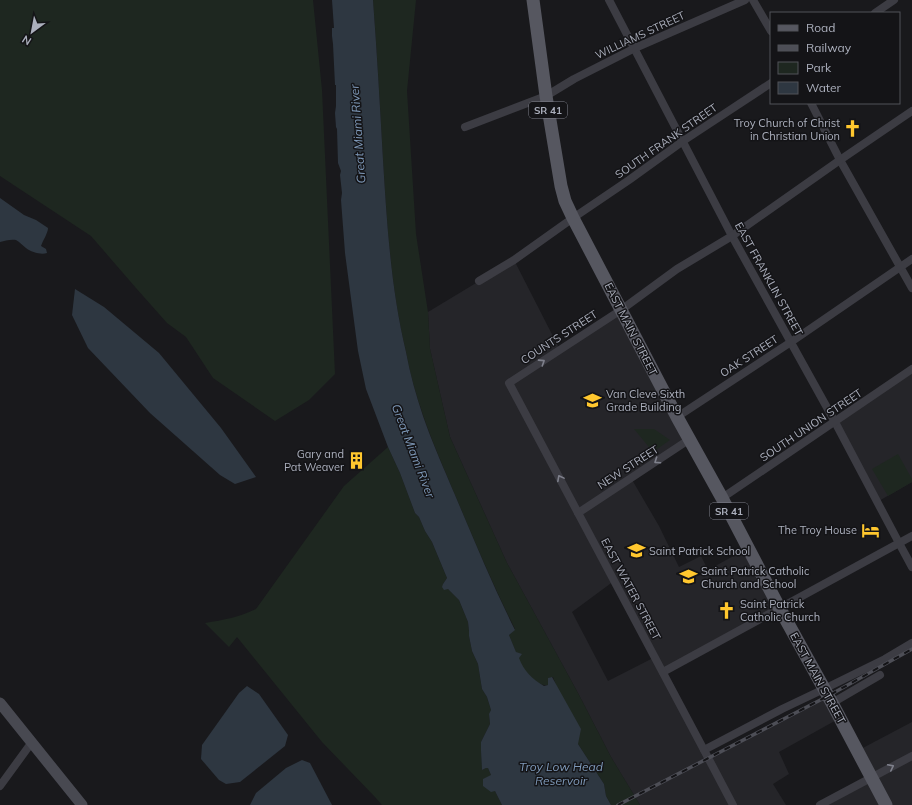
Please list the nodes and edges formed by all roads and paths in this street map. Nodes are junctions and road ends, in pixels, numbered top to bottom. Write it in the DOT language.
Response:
graph roads {
  1 [pos="532,0"];
  2 [pos="609,0"];
  3 [pos="745,0"];
  4 [pos="753,0"];
  5 [pos="894,0"];
  6 [pos="876,12"];
  7 [pos="770,29"];
  8 [pos="634,48"];
  9 [pos="770,84"];
  10 [pos="546,96"];
  11 [pos="811,104"];
  12 [pos="912,111"];
  13 [pos="465,127"];
  14 [pos="683,141"];
  15 [pos="840,160"];
  16 [pos="573,218"];
  17 [pos="732,236"];
  18 [pos="912,259"];
  19 [pos="901,267"];
  20 [pos="479,281"];
  21 [pos="912,288"];
  22 [pos="621,310"];
  23 [pos="791,342"];
  24 [pos="912,370"];
  25 [pos="509,383"];
  26 [pos="677,417"];
  27 [pos="835,422"];
  28 [pos="690,439"];
  29 [pos="722,498"];
  30 [pos="578,513"];
  31 [pos="912,536"];
  32 [pos="899,543"];
  33 [pos="912,567"];
  34 [pos="780,609"];
  35 [pos="912,644"];
  36 [pos="663,672"];
  37 [pos="880,675"];
  38 [pos="824,689"];
  39 [pos="0,703"];
  40 [pos="832,703"];
  41 [pos="32,742"];
  42 [pos="704,750"];
  43 [pos="912,756"];
  44 [pos="871,778"];
  45 [pos="0,786"];
  46 [pos="82,805"];
  47 [pos="734,805"];
  48 [pos="820,805"];
  49 [pos="886,805"];
  1 -- 10 [label="main road, EAST MAIN STREET / SR 41"];
  2 -- 8 [label="street, EAST FRANKLIN STREET"];
  3 -- 8 [label="street, WILLIAMS STREET"];
  4 -- 7 [label="street"];
  5 -- 6 [label="street"];
  8 -- 10 [label="street, WILLIAMS STREET"];
  8 -- 14 [label="street, EAST FRANKLIN STREET"];
  9 -- 14 [label="street, SOUTH FRANK STREET"];
  10 -- 13 [label="street, WILLIAMS STREET"];
  10 -- 16 [label="main road, EAST MAIN STREET / SR 41"];
  11 -- 15 [label="street"];
  12 -- 15 [label="street, COUNTS STREET"];
  14 -- 16 [label="street, SOUTH FRANK STREET"];
  14 -- 17 [label="street, EAST FRANKLIN STREET"];
  15 -- 17 [label="street, COUNTS STREET"];
  15 -- 19 [label="street"];
  16 -- 20 [label="street, SOUTH FRANK STREET"];
  16 -- 22 [label="main road, EAST MAIN STREET / SR 41"];
  17 -- 22 [label="street, COUNTS STREET"];
  17 -- 23 [label="street, EAST FRANKLIN STREET"];
  18 -- 19 [label="street, OAK STREET"];
  19 -- 21 [label="street"];
  19 -- 23 [label="street, OAK STREET"];
  25 -- 22 [label="street, COUNTS STREET, one-way"];
  22 -- 26 [label="main road, EAST MAIN STREET / SR 41"];
  23 -- 26 [label="street, OAK STREET"];
  23 -- 27 [label="street, EAST FRANKLIN STREET"];
  24 -- 27 [label="street, SOUTH UNION STREET"];
  30 -- 25 [label="street, EAST WATER STREET, one-way"];
  26 -- 28 [label="main road, EAST MAIN STREET / SR 41"];
  27 -- 29 [label="street, SOUTH UNION STREET"];
  27 -- 32 [label="street, EAST FRANKLIN STREET"];
  28 -- 29 [label="main road, EAST MAIN STREET / SR 41"];
  28 -- 30 [label="street, NEW STREET, one-way"];
  29 -- 34 [label="main road, EAST MAIN STREET / SR 41"];
  30 -- 36 [label="street, EAST WATER STREET"];
  31 -- 32 [label="street"];
  32 -- 33 [label="street, EAST FRANKLIN STREET"];
  32 -- 34 [label="street"];
  34 -- 36 [label="street"];
  34 -- 38 [label="main road, EAST MAIN STREET / SR 41"];
  35 -- 38 [label="street"];
  36 -- 42 [label="street, EAST WATER STREET"];
  37 -- 40 [label="street"];
  38 -- 40 [label="main road, EAST MAIN STREET / SR 41"];
  38 -- 42 [label="street"];
  39 -- 41 [label="main road"];
  40 -- 44 [label="main road, EAST MAIN STREET / SR 41"];
  41 -- 45 [label="street"];
  41 -- 46 [label="main road"];
  42 -- 47 [label="street, EAST WATER STREET"];
  44 -- 43 [label="street, one-way"];
  44 -- 48 [label="street"];
  44 -- 49 [label="main road, EAST MAIN STREET / SR 41"];
}
